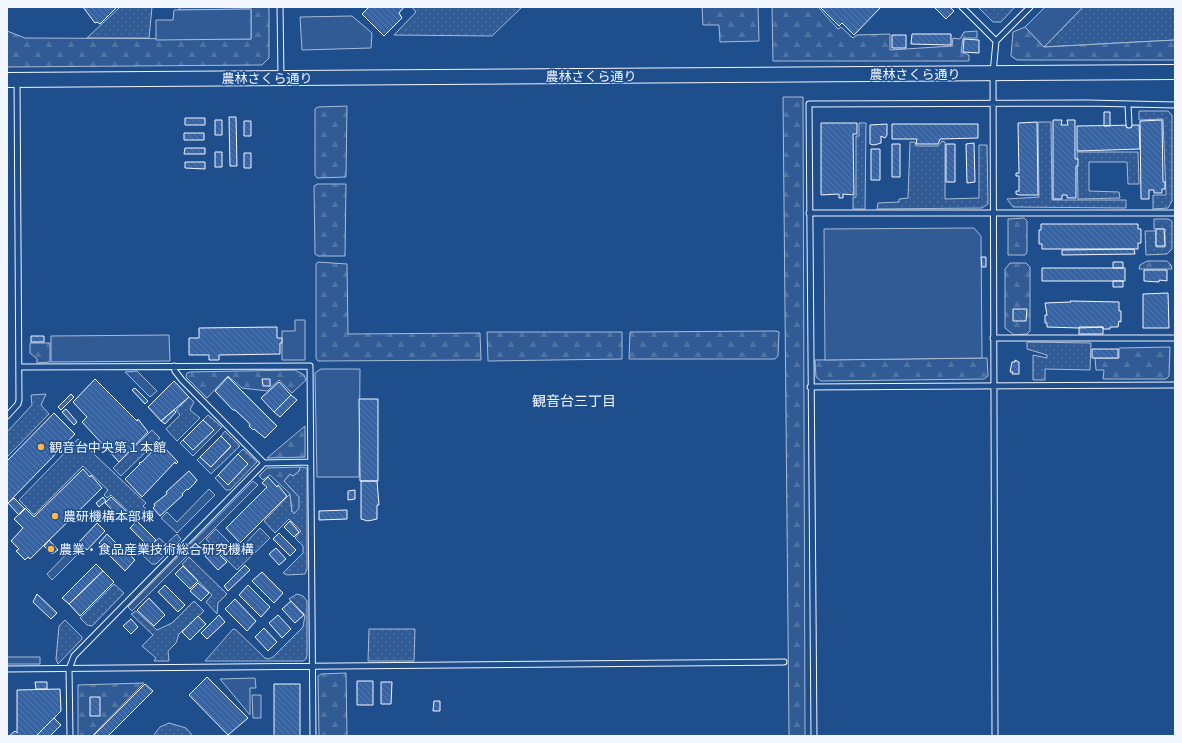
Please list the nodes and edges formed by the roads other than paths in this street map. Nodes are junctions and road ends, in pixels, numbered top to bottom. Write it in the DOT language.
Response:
graph roads {
  1 [pos="280,7"];
  2 [pos="962,7"];
  3 [pos="1030,7"];
  4 [pos="996,41"];
  5 [pos="1175,72"];
  6 [pos="993,73"];
  7 [pos="281,78"];
  8 [pos="12,80"];
  9 [pos="1128,104"];
  10 [pos="1175,104"];
  11 [pos="993,105"];
  12 [pos="1129,125"];
  13 [pos="809,213"];
  14 [pos="1175,213"];
  15 [pos="992,214"];
  16 [pos="993,338"];
  17 [pos="1175,338"];
  18 [pos="174,366"];
  19 [pos="20,367"];
  20 [pos="994,385"];
  21 [pos="1175,385"];
  22 [pos="810,387"];
  23 [pos="7,416"];
  24 [pos="264,462"];
  25 [pos="310,462"];
  26 [pos="784,662"];
  27 [pos="312,667"];
  28 [pos="7,669"];
  29 [pos="69,669"];
  30 [pos="70,736"];
  31 [pos="313,736"];
  32 [pos="814,736"];
  33 [pos="995,736"];
  1 -- 7 [label="lane"];
  2 -- 4 [label="lane"];
  3 -- 4 [label="lane"];
  4 -- 6 [label="lane"];
  5 -- 6 [label="street, 農林さくら通り"];
  6 -- 7 [label="street, 農林さくら通り"];
  6 -- 11 [label="lane"];
  7 -- 8 [label="street, 農林さくら通り"];
  8 -- 19 [label="lane"];
  9 -- 10 [label="lane"];
  9 -- 11 [label="lane"];
  9 -- 12 [label="lane"];
  11 -- 13 [label="lane"];
  11 -- 15 [label="lane"];
  13 -- 15 [label="lane"];
  13 -- 22 [label="lane"];
  14 -- 15 [label="lane"];
  15 -- 16 [label="lane"];
  16 -- 17 [label="lane"];
  16 -- 20 [label="lane"];
  18 -- 19 [label="lane"];
  18 -- 24 [label="lane"];
  18 -- 25 [label="lane"];
  19 -- 23 [label="lane"];
  20 -- 21 [label="lane"];
  20 -- 22 [label="lane"];
  20 -- 33 [label="lane"];
  22 -- 32 [label="lane"];
  24 -- 25 [label="lane"];
  24 -- 29 [label="lane"];
  25 -- 27 [label="lane"];
  26 -- 27 [label="lane"];
  27 -- 29 [label="lane"];
  27 -- 31 [label="lane"];
  28 -- 29 [label="lane"];
  29 -- 30 [label="lane"];
}
